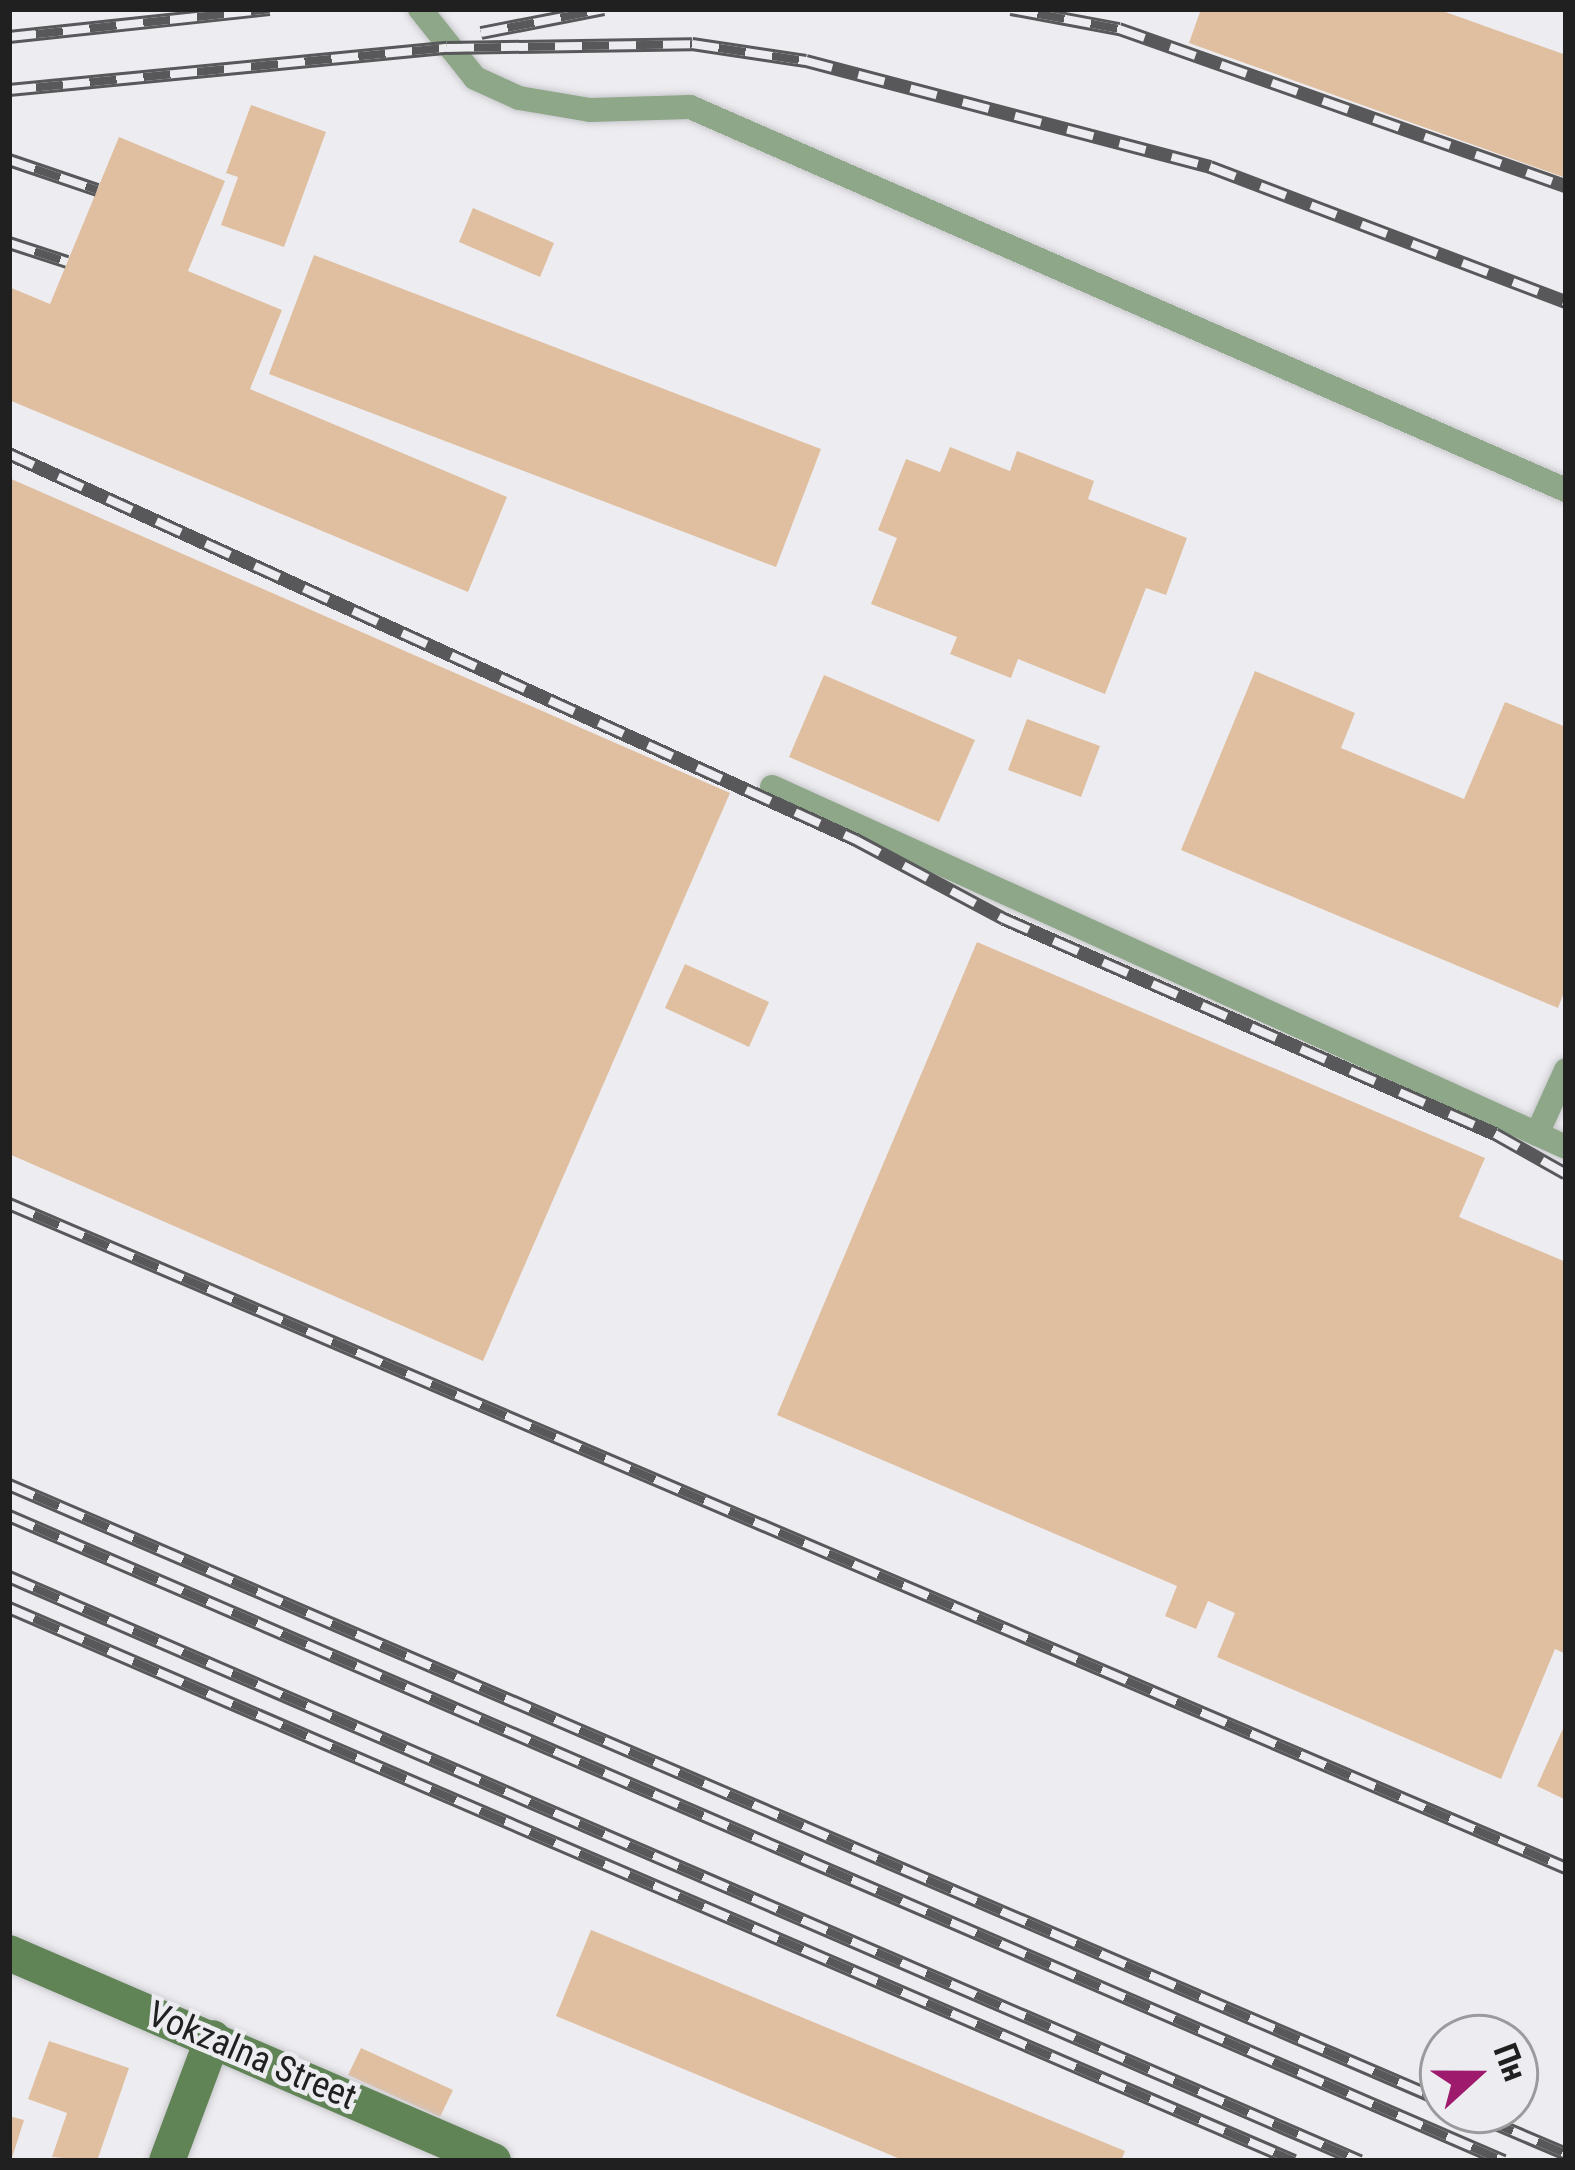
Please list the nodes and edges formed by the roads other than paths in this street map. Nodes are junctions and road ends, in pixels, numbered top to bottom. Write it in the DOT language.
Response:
graph roads {
  1 [pos="420,9"];
  2 [pos="1566,490"];
  3 [pos="772,787"];
  4 [pos="1566,1070"];
  5 [pos="1537,1134"];
  6 [pos="1566,1147"];
  7 [pos="9,1953"];
  8 [pos="213,2038"];
  9 [pos="167,2161"];
  10 [pos="493,2161"];
  1 -- 2 [label="lane"];
  3 -- 5 [label="lane"];
  4 -- 5 [label="lane"];
  5 -- 6 [label="lane"];
  7 -- 8 [label="street, Vokzalna Street"];
  8 -- 9 [label="street"];
  8 -- 10 [label="street, Vokzalna Street"];
}
